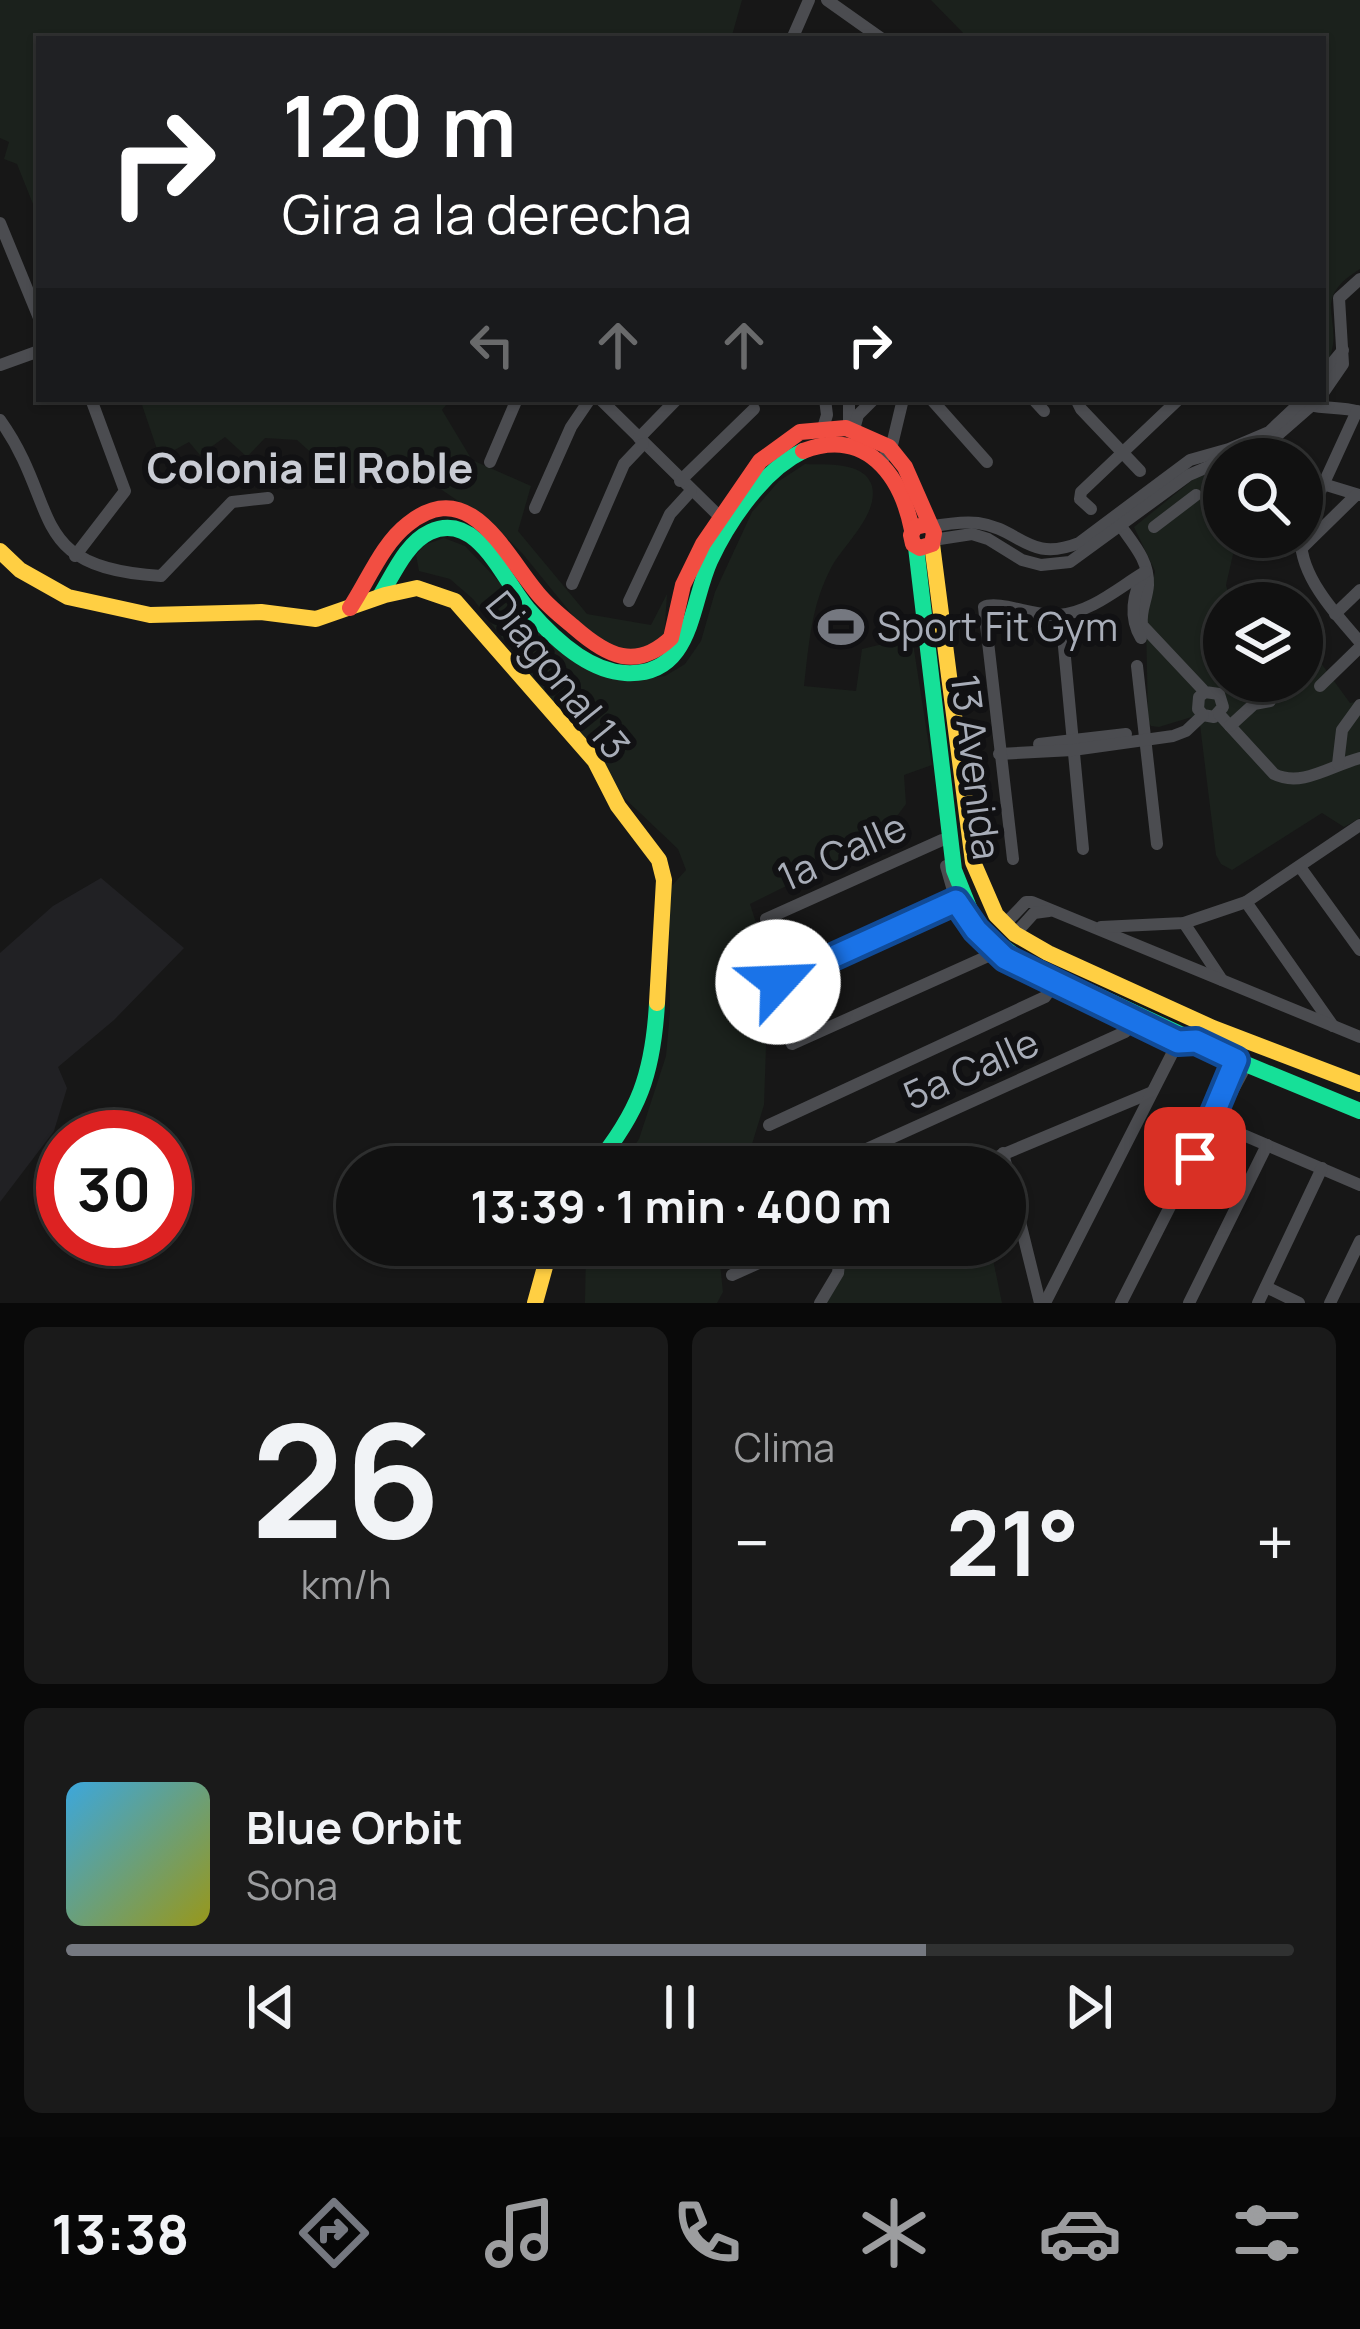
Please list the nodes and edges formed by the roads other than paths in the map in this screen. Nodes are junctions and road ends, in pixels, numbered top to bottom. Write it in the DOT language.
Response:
graph roads {
  1 [pos="809,0"];
  2 [pos="827,0"];
  3 [pos="793,36"];
  4 [pos="878,36"];
  5 [pos="0,223"];
  6 [pos="1360,279"];
  7 [pos="36,311"];
  8 [pos="1343,350"];
  9 [pos="36,352"];
  10 [pos="0,365"];
  11 [pos="1326,370"];
  12 [pos="1326,382"];
  13 [pos="92,402"];
  14 [pos="516,402"];
  15 [pos="588,402"];
  16 [pos="603,402"];
  17 [pos="674,402"];
  18 [pos="825,402"];
  19 [pos="849,402"];
  20 [pos="871,402"];
  21 [pos="902,402"];
  22 [pos="934,402"];
  23 [pos="1036,402"];
  24 [pos="1081,402"];
  25 [pos="1176,402"];
  26 [pos="1306,402"];
  27 [pos="1307,402"];
  28 [pos="1320,402"];
  29 [pos="754,409"];
  30 [pos="1044,411"];
  31 [pos="1359,411"];
  32 [pos="0,420"];
  33 [pos="852,426"];
  34 [pos="823,428"];
  35 [pos="1274,438"];
  36 [pos="641,441"];
  37 [pos="848,448"];
  38 [pos="1122,453"];
  39 [pos="885,455"];
  40 [pos="490,462"];
  41 [pos="988,462"];
  42 [pos="1203,467"];
  43 [pos="1140,471"];
  44 [pos="1168,482"];
  45 [pos="1323,484"];
  46 [pos="686,486"];
  47 [pos="1196,495"];
  48 [pos="1358,495"];
  49 [pos="268,498"];
  50 [pos="743,498"];
  51 [pos="1183,505"];
  52 [pos="535,508"];
  53 [pos="1091,509"];
  54 [pos="726,522"];
  55 [pos="1118,522"];
  56 [pos="1323,522"];
  57 [pos="1154,526"];
  58 [pos="925,536"];
  59 [pos="0,551"];
  60 [pos="75,556"];
  61 [pos="1310,558"];
  62 [pos="1145,572"];
  63 [pos="572,584"];
  64 [pos="1360,590"];
  65 [pos="380,597"];
  66 [pos="629,601"];
  67 [pos="350,608"];
  68 [pos="1335,614"];
  69 [pos="1061,615"];
  70 [pos="1360,645"];
  71 [pos="1137,666"];
  72 [pos="1323,683"];
  73 [pos="1262,702"];
  74 [pos="1201,703"];
  75 [pos="1360,705"];
  76 [pos="1219,714"];
  77 [pos="1230,726"];
  78 [pos="1144,735"];
  79 [pos="1072,745"];
  80 [pos="999,751"];
  81 [pos="1360,758"];
  82 [pos="1338,764"];
  83 [pos="941,770"];
  84 [pos="1357,833"];
  85 [pos="942,840"];
  86 [pos="1157,844"];
  87 [pos="1083,850"];
  88 [pos="1013,859"];
  89 [pos="1300,867"];
  90 [pos="956,901"];
  91 [pos="1246,902"];
  92 [pos="766,920"];
  93 [pos="1184,923"];
  94 [pos="1093,928"];
  95 [pos="1010,929"];
  96 [pos="1360,950"];
  97 [pos="997,952"];
  98 [pos="1222,981"];
  99 [pos="778,982"];
  100 [pos="1055,983"];
  101 [pos="1140,1010"];
  102 [pos="1334,1027"];
  103 [pos="1360,1037"];
  104 [pos="1198,1039"];
  105 [pos="792,1044"];
  106 [pos="1270,1050"];
  107 [pos="1249,1064"];
  108 [pos="1360,1084"];
  109 [pos="1152,1093"];
  110 [pos="1360,1111"];
  111 [pos="1215,1116"];
  112 [pos="769,1125"];
  113 [pos="1267,1144"];
  114 [pos="611,1146"];
  115 [pos="873,1146"];
  116 [pos="1023,1146"];
  117 [pos="1322,1168"];
  118 [pos="1360,1185"];
  119 [pos="1026,1242"];
  120 [pos="1358,1248"];
  121 [pos="545,1266"];
  122 [pos="752,1266"];
  123 [pos="839,1266"];
  124 [pos="732,1275"];
  125 [pos="1266,1287"];
  126 [pos="535,1303"];
  127 [pos="820,1303"];
  128 [pos="1042,1303"];
  129 [pos="1121,1303"];
  130 [pos="1189,1303"];
  131 [pos="1258,1303"];
  132 [pos="1299,1303"];
  133 [pos="1330,1303"];
  1 -- 3 [label="street"];
  2 -- 4 [label="street"];
  5 -- 7 [label="street"];
  6 -- 8 [label="street"];
  8 -- 11 [label="street"];
  8 -- 12 [label="street"];
  9 -- 10 [label="street"];
  13 -- 60 [label="street"];
  14 -- 40 [label="street"];
  15 -- 52 [label="street"];
  16 -- 36 [label="street"];
  17 -- 36 [label="street"];
  18 -- 34 [label="street"];
  19 -- 33 [label="street"];
  20 -- 33 [label="street"];
  21 -- 39 [label="street"];
  22 -- 41 [label="street"];
  23 -- 30 [label="street"];
  24 -- 38 [label="street"];
  25 -- 38 [label="street"];
  26 -- 44 [label="street"];
  27 -- 35 [label="street"];
  28 -- 31 [label="street"];
  29 -- 46 [label="street"];
  31 -- 45 [label="street"];
  32 -- 60 [label="street"];
  33 -- 34 [label="street"];
  33 -- 37 [label="street"];
  33 -- 39 [label="street, 13 Avenida"];
  34 -- 50 [label="street"];
  36 -- 46 [label="street"];
  36 -- 63 [label="street"];
  37 -- 39 [label="street"];
  37 -- 50 [label="street"];
  38 -- 43 [label="street"];
  38 -- 53 [label="street"];
  39 -- 58 [label="street, 13 Avenida"];
  42 -- 44 [label="street"];
  44 -- 51 [label="street"];
  44 -- 55 [label="street"];
  45 -- 48 [label="street"];
  46 -- 54 [label="street"];
  46 -- 66 [label="street"];
  47 -- 51 [label="street"];
  48 -- 56 [label="street"];
  49 -- 60 [label="street"];
  50 -- 54 [label="street"];
  51 -- 57 [label="street"];
  54 -- 65 [label="street"];
  54 -- 67 [label="street"];
  55 -- 58 [label="street"];
  55 -- 62 [label="street"];
  58 -- 83 [label="street, 13 Avenida"];
  58 -- 95 [label="street, 13 Avenida"];
  59 -- 67 [label="street, Diagonal 13"];
  61 -- 68 [label="street"];
  62 -- 69 [label="street"];
  62 -- 74 [label="street"];
  64 -- 68 [label="street"];
  65 -- 67 [label="street, Diagonal 13"];
  65 -- 114 [label="street, Diagonal 13"];
  68 -- 70 [label="street"];
  69 -- 79 [label="street"];
  69 -- 80 [label="street"];
  70 -- 72 [label="street"];
  71 -- 78 [label="street"];
  73 -- 77 [label="street"];
  74 -- 76 [label="street"];
  74 -- 76 [label="street"];
  74 -- 78 [label="street"];
  75 -- 82 [label="street"];
  76 -- 77 [label="street"];
  77 -- 82 [label="street"];
  78 -- 79 [label="street"];
  78 -- 86 [label="street"];
  79 -- 80 [label="street"];
  79 -- 87 [label="street"];
  80 -- 88 [label="street"];
  81 -- 82 [label="street"];
  83 -- 85 [label="street"];
  83 -- 101 [label="street, 13 Avenida"];
  84 -- 89 [label="street"];
  85 -- 90 [label="street"];
  85 -- 92 [label="street, 1a Calle"];
  89 -- 91 [label="street"];
  89 -- 96 [label="street"];
  90 -- 97 [label="street"];
  90 -- 99 [label="street"];
  91 -- 93 [label="street"];
  91 -- 102 [label="street"];
  93 -- 94 [label="street"];
  93 -- 98 [label="street"];
  94 -- 95 [label="street"];
  94 -- 98 [label="street"];
  95 -- 101 [label="street, 13 Avenida"];
  97 -- 100 [label="street"];
  97 -- 105 [label="street"];
  98 -- 102 [label="street"];
  100 -- 101 [label="street"];
  100 -- 112 [label="street"];
  101 -- 104 [label="street, 13 Avenida"];
  101 -- 104 [label="street"];
  101 -- 115 [label="street, 5a Calle"];
  102 -- 103 [label="street"];
  104 -- 106 [label="street, 13 Avenida"];
  104 -- 107 [label="street, 13 Avenida"];
  104 -- 109 [label="street"];
  106 -- 107 [label="street"];
  106 -- 108 [label="street, 13 Avenida"];
  107 -- 110 [label="street, 13 Avenida"];
  107 -- 111 [label="street"];
  109 -- 116 [label="street"];
  109 -- 128 [label="street"];
  111 -- 113 [label="street"];
  111 -- 129 [label="street"];
  113 -- 117 [label="street"];
  113 -- 130 [label="street"];
  117 -- 118 [label="street"];
  117 -- 125 [label="street"];
  119 -- 128 [label="street"];
  120 -- 133 [label="street"];
  121 -- 126 [label="street"];
  122 -- 124 [label="street"];
  123 -- 127 [label="street"];
  125 -- 131 [label="street"];
  125 -- 132 [label="street"];
}
